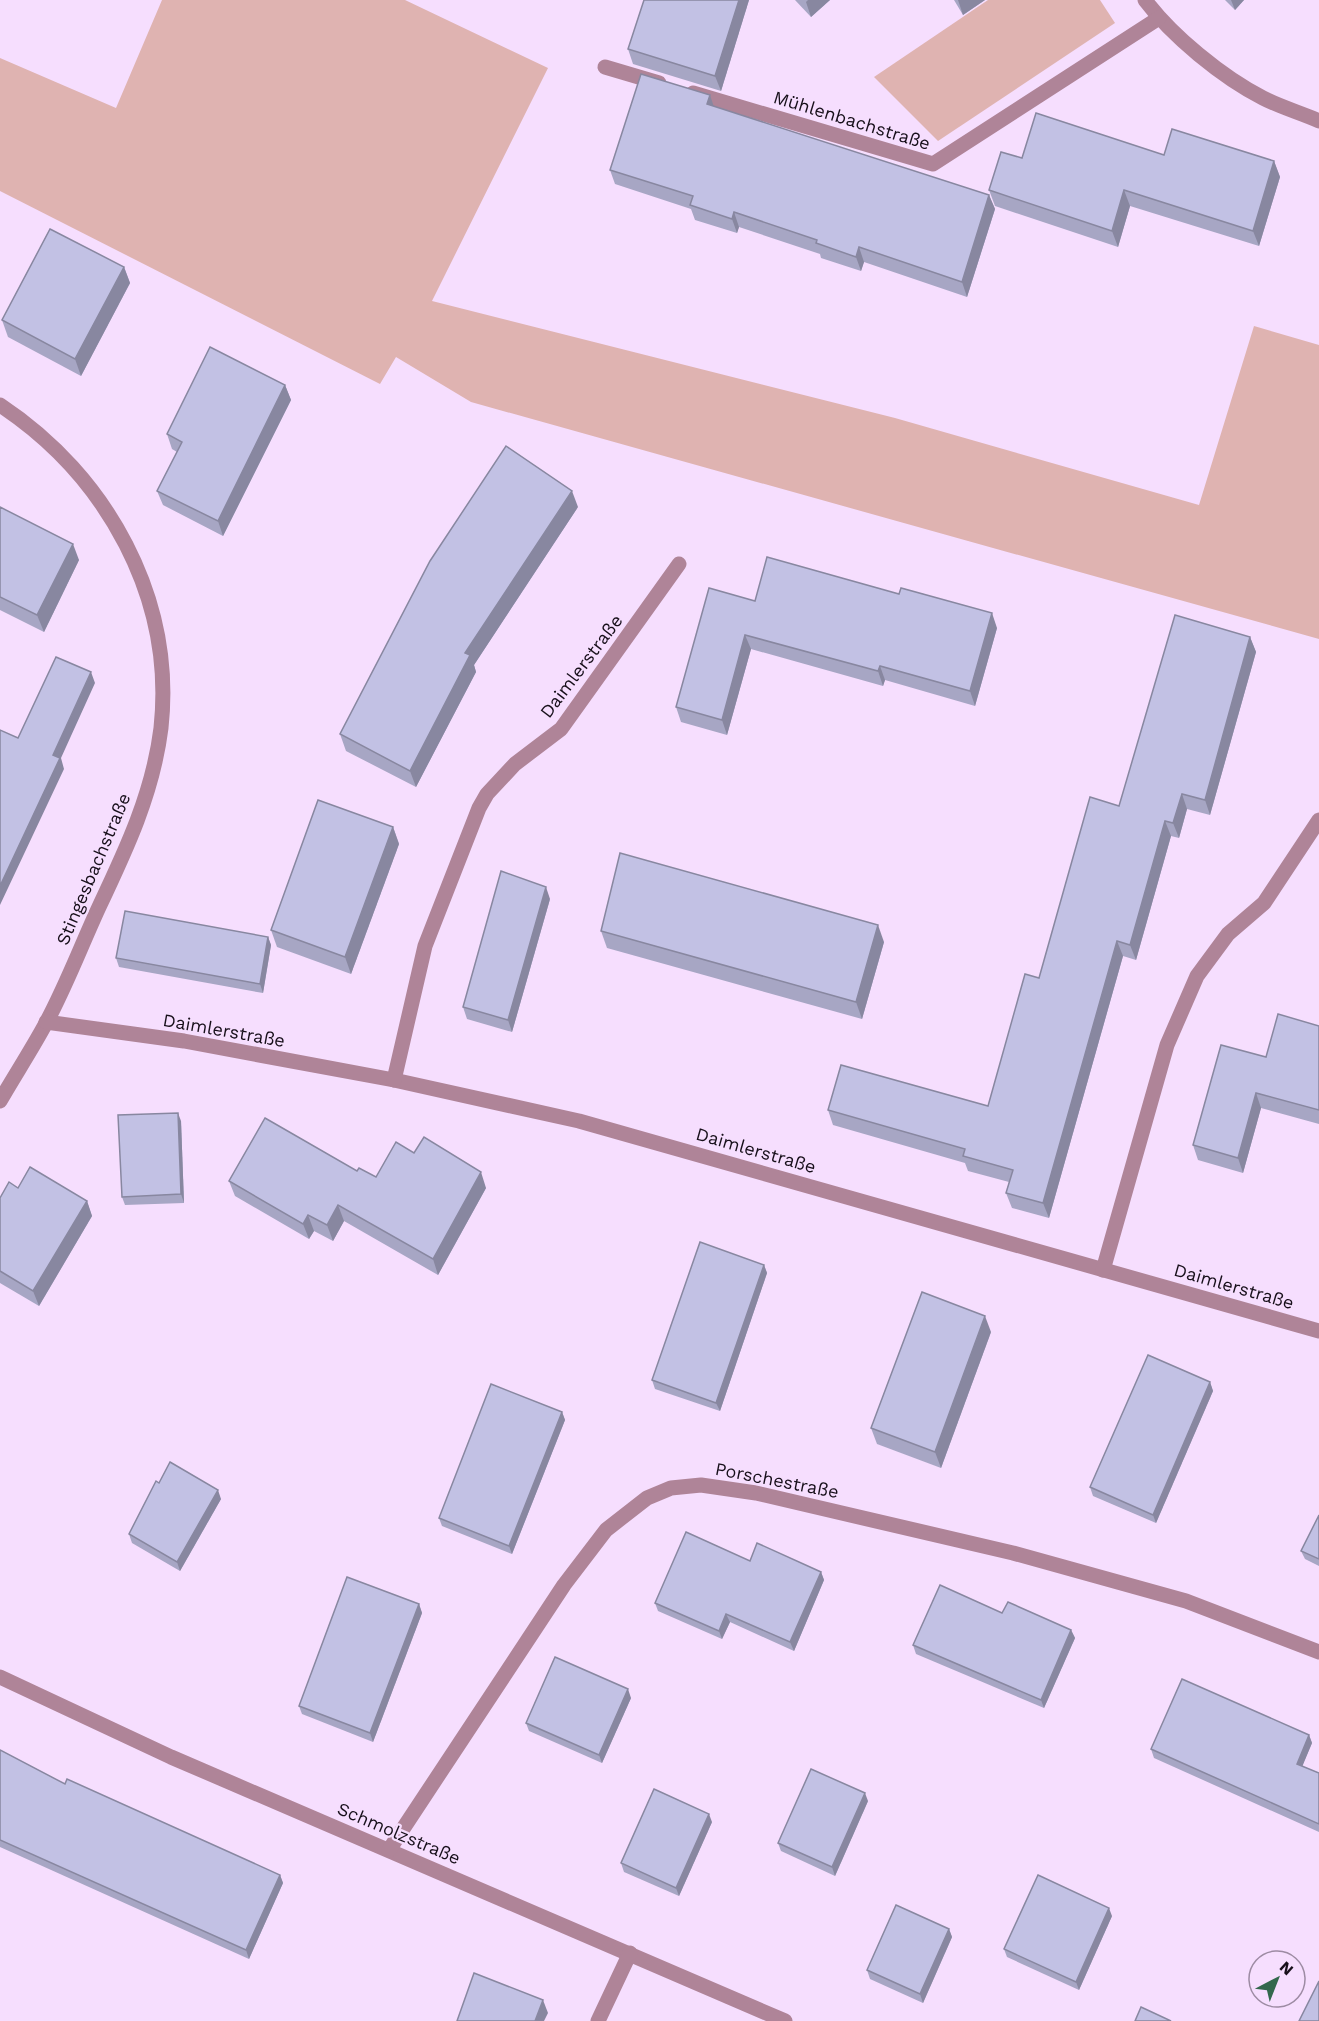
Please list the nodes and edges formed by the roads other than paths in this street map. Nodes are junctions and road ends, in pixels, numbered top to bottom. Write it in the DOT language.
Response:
graph roads {
  1 [pos="1145,0"];
  2 [pos="1159,18"];
  3 [pos="605,67"];
  4 [pos="1319,121"];
  5 [pos="0,405"];
  6 [pos="679,564"];
  7 [pos="1319,820"];
  8 [pos="46,1022"];
  9 [pos="394,1080"];
  10 [pos="0,1101"];
  11 [pos="1103,1270"];
  12 [pos="1319,1331"];
  13 [pos="1319,1652"];
  14 [pos="0,1677"];
  15 [pos="389,1850"];
  16 [pos="630,1953"];
  17 [pos="598,2021"];
  18 [pos="785,2021"];
  1 -- 2 [label="street"];
  2 -- 3 [label="street, Mühlenbachstraße"];
  2 -- 4 [label="street"];
  5 -- 8 [label="street, Stingesbachstraße"];
  6 -- 9 [label="street, Daimlerstraße"];
  7 -- 11 [label="street"];
  8 -- 9 [label="street, Daimlerstraße"];
  8 -- 10 [label="street, Stingesbachstraße"];
  9 -- 11 [label="street, Daimlerstraße"];
  11 -- 12 [label="street, Daimlerstraße"];
  13 -- 15 [label="street, Porschestraße"];
  14 -- 15 [label="street, Schmolzstraße"];
  15 -- 16 [label="street, Schmolzstraße"];
  16 -- 17 [label="street"];
  16 -- 18 [label="street, Schmolzstraße"];
}
